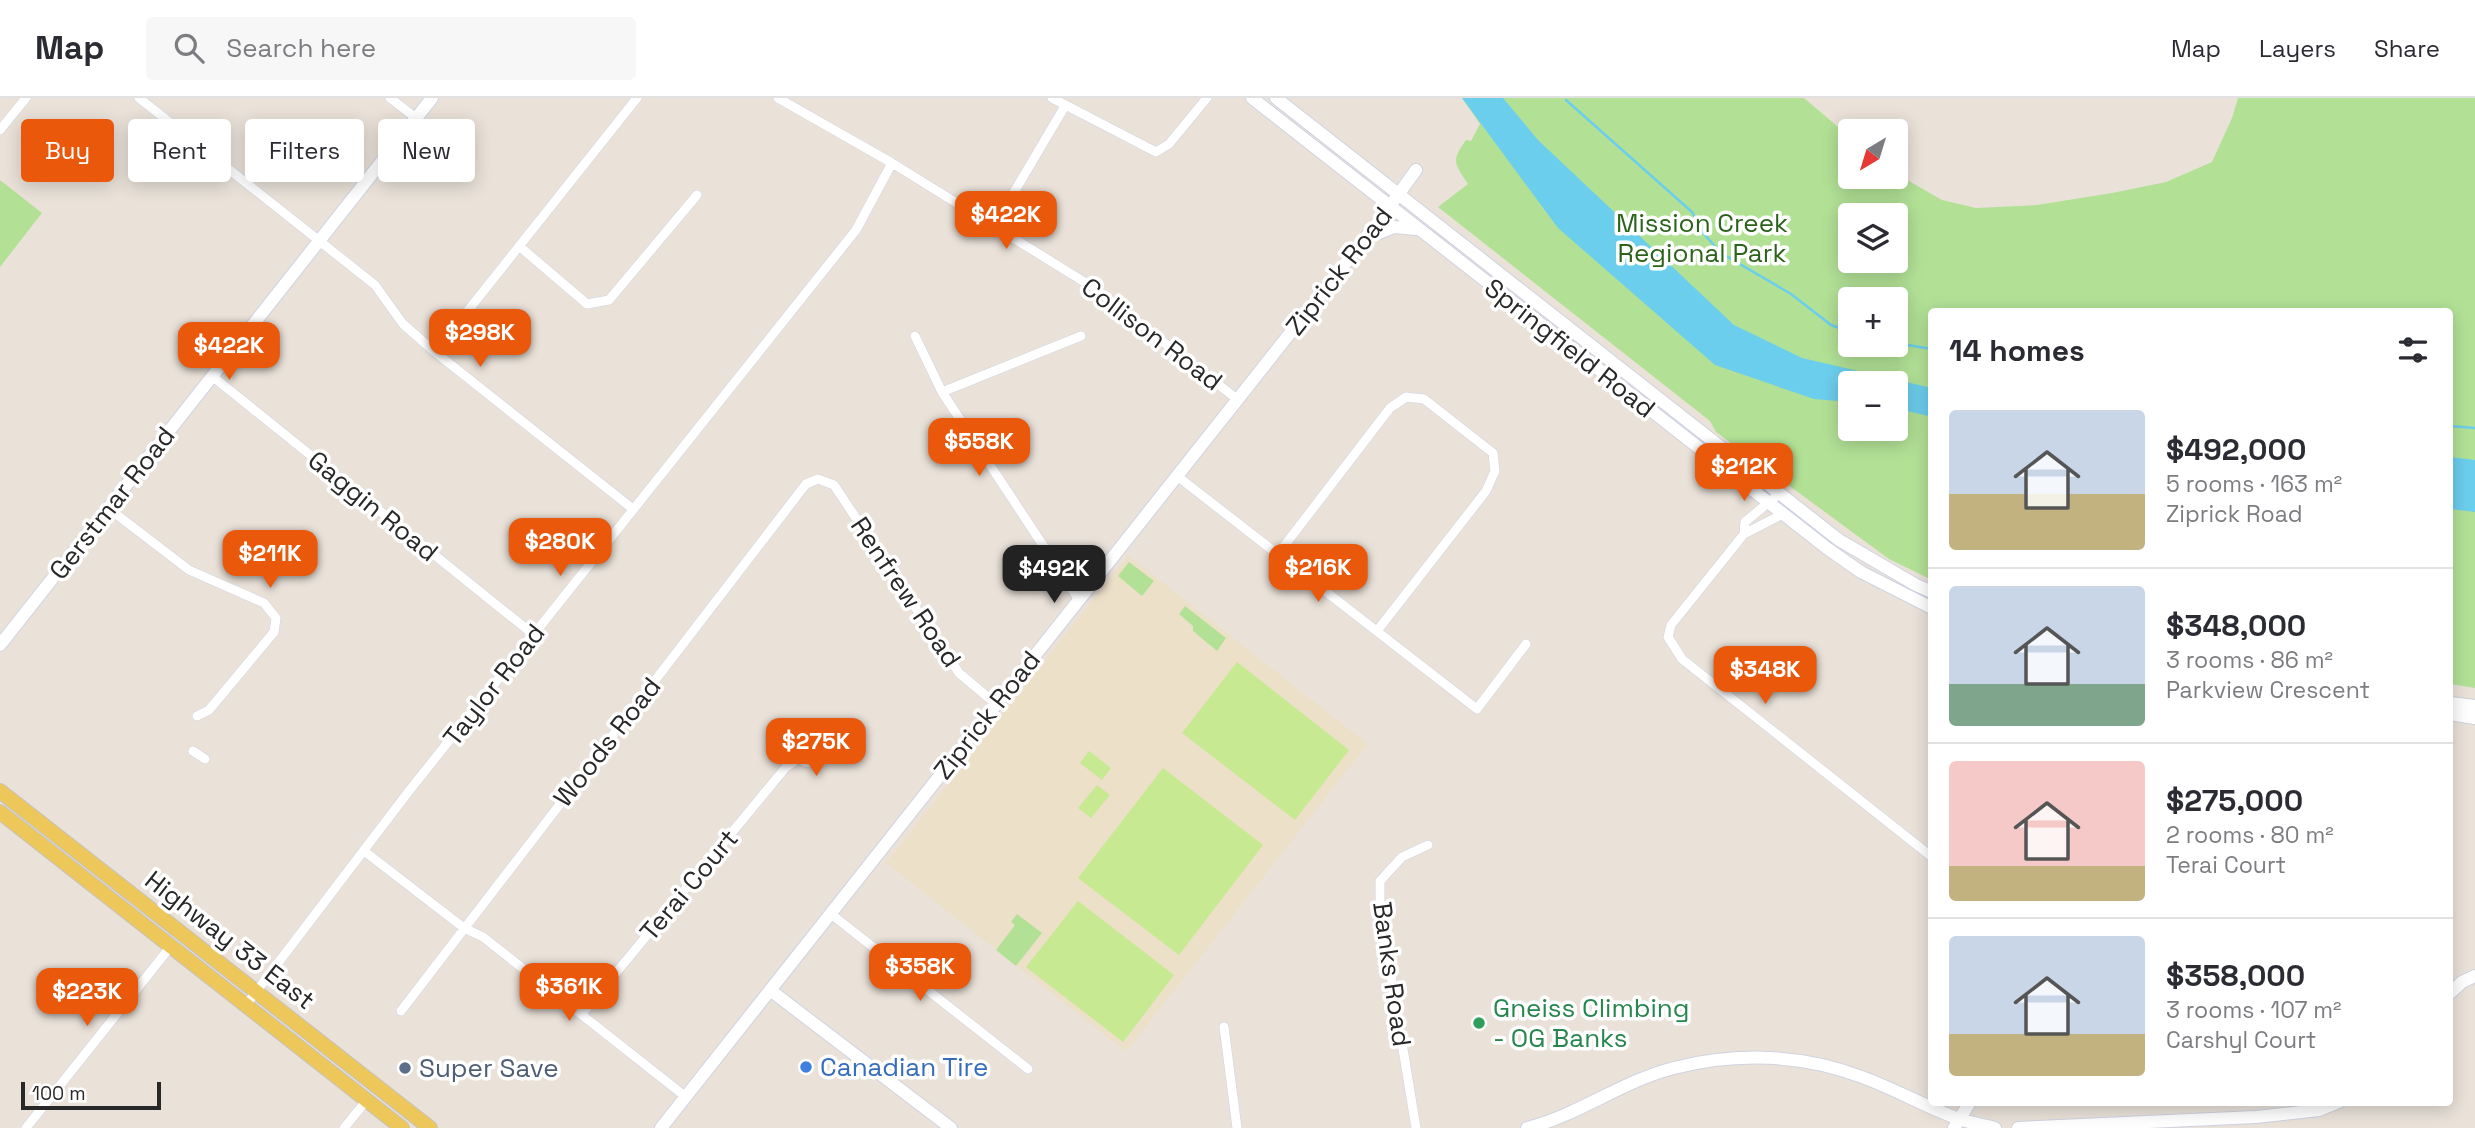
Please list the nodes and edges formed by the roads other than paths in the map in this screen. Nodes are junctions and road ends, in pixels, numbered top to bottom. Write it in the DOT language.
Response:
graph roads {
  1 [pos="26,98"];
  2 [pos="139,98"];
  3 [pos="390,98"];
  4 [pos="432,98"];
  5 [pos="637,98"];
  6 [pos="778,98"];
  7 [pos="1052,98"];
  8 [pos="1206,98"];
  9 [pos="1252,98"];
  10 [pos="1276,98"];
  11 [pos="1065,106"];
  12 [pos="416,118"];
  13 [pos="0,130"];
  14 [pos="892,163"];
  15 [pos="1416,170"];
  16 [pos="1399,194"];
  17 [pos="697,195"];
  18 [pos="1390,207"];
  19 [pos="994,226"];
  20 [pos="1420,230"];
  21 [pos="321,240"];
  22 [pos="1363,240"];
  23 [pos="519,246"];
  24 [pos="915,336"];
  25 [pos="1081,336"];
  26 [pos="435,352"];
  27 [pos="212,376"];
  28 [pos="942,392"];
  29 [pos="1237,399"];
  30 [pos="1177,476"];
  31 [pos="818,479"];
  32 [pos="1780,493"];
  33 [pos="1767,502"];
  34 [pos="108,508"];
  35 [pos="633,509"];
  36 [pos="1783,514"];
  37 [pos="1744,534"];
  38 [pos="1278,554"];
  39 [pos="1928,590"];
  40 [pos="1079,600"];
  41 [pos="1928,606"];
  42 [pos="1377,631"];
  43 [pos="534,635"];
  44 [pos="1526,644"];
  45 [pos="0,645"];
  46 [pos="2453,703"];
  47 [pos="996,704"];
  48 [pos="2475,706"];
  49 [pos="2453,714"];
  50 [pos="197,716"];
  51 [pos="2475,718"];
  52 [pos="192,751"];
  53 [pos="799,758"];
  54 [pos="205,759"];
  55 [pos="0,791"];
  56 [pos="0,812"];
  57 [pos="1428,845"];
  58 [pos="364,851"];
  59 [pos="1928,854"];
  60 [pos="831,914"];
  61 [pos="464,928"];
  62 [pos="171,946"];
  63 [pos="2475,976"];
  64 [pos="770,990"];
  65 [pos="2453,990"];
  66 [pos="256,991"];
  67 [pos="246,1005"];
  68 [pos="401,1011"];
  69 [pos="582,1014"];
  70 [pos="1224,1027"];
  71 [pos="1028,1069"];
  72 [pos="686,1097"];
  73 [pos="367,1100"];
  74 [pos="1967,1106"];
  75 [pos="2329,1106"];
  76 [pos="1956,1123"];
  77 [pos="26,1128"];
  78 [pos="344,1128"];
  79 [pos="402,1128"];
  80 [pos="423,1128"];
  81 [pos="430,1128"];
  82 [pos="661,1128"];
  83 [pos="951,1128"];
  84 [pos="1237,1128"];
  85 [pos="1416,1128"];
  86 [pos="1527,1128"];
  87 [pos="1995,1128"];
  88 [pos="2018,1128"];
  1 -- 13 [label="street"];
  2 -- 21 [label="street"];
  3 -- 12 [label="street"];
  4 -- 12 [label="street, Gerstmar Road"];
  5 -- 23 [label="street"];
  6 -- 14 [label="street, Collison Road"];
  7 -- 11 [label="street"];
  8 -- 11 [label="street"];
  9 -- 18 [label="street, Springfield Road"];
  10 -- 16 [label="street, Springfield Road"];
  11 -- 19 [label="street"];
  12 -- 21 [label="street, Gerstmar Road"];
  14 -- 19 [label="street, Collison Road"];
  14 -- 35 [label="street, Taylor Road"];
  15 -- 16 [label="street, Ziprick Road"];
  16 -- 18 [label="street, Ziprick Road"];
  16 -- 32 [label="street, Springfield Road"];
  17 -- 23 [label="street"];
  18 -- 20 [label="street, Springfield Road"];
  18 -- 22 [label="street, Ziprick Road"];
  19 -- 29 [label="street, Collison Road"];
  20 -- 22 [label="street"];
  20 -- 33 [label="street, Springfield Road"];
  21 -- 26 [label="street"];
  21 -- 27 [label="street, Gerstmar Road"];
  22 -- 29 [label="street, Ziprick Road"];
  23 -- 26 [label="street"];
  24 -- 28 [label="street"];
  25 -- 28 [label="street"];
  26 -- 35 [label="street"];
  27 -- 34 [label="street, Gerstmar Road"];
  27 -- 43 [label="street, Gaggin Road"];
  28 -- 40 [label="street"];
  29 -- 30 [label="street, Ziprick Road"];
  30 -- 38 [label="street"];
  30 -- 40 [label="street, Ziprick Road"];
  31 -- 47 [label="street, Renfrew Road"];
  31 -- 61 [label="street, Woods Road"];
  32 -- 33 [label="street"];
  32 -- 39 [label="street, Springfield Road"];
  33 -- 36 [label="street, Springfield Road"];
  33 -- 37 [label="street"];
  34 -- 45 [label="street, Gerstmar Road"];
  34 -- 50 [label="street"];
  35 -- 43 [label="street, Taylor Road"];
  36 -- 37 [label="street"];
  36 -- 41 [label="street, Springfield Road"];
  37 -- 59 [label="street"];
  38 -- 42 [label="street"];
  38 -- 42 [label="street"];
  40 -- 47 [label="street, Ziprick Road"];
  42 -- 44 [label="street"];
  43 -- 58 [label="street, Taylor Road"];
  46 -- 48 [label="street"];
  47 -- 60 [label="street, Ziprick Road"];
  49 -- 51 [label="street"];
  52 -- 54 [label="street"];
  53 -- 69 [label="street, Terai Court"];
  55 -- 66 [label="main road, Highway 33 East"];
  56 -- 62 [label="main road"];
  57 -- 85 [label="street, Banks Road"];
  58 -- 61 [label="street"];
  58 -- 66 [label="street, Taylor Road"];
  60 -- 64 [label="street, Ziprick Road"];
  60 -- 71 [label="street"];
  61 -- 68 [label="street, Woods Road"];
  61 -- 69 [label="street"];
  62 -- 67 [label="main road"];
  62 -- 77 [label="street"];
  63 -- 65 [label="street"];
  64 -- 72 [label="street, Ziprick Road"];
  64 -- 83 [label="street"];
  66 -- 67 [label="street, Taylor Road"];
  66 -- 81 [label="main road, Highway 33 East"];
  67 -- 73 [label="main road"];
  69 -- 72 [label="street"];
  70 -- 84 [label="street"];
  72 -- 82 [label="street, Ziprick Road"];
  73 -- 78 [label="street"];
  73 -- 79 [label="main road"];
  73 -- 80 [label="main road"];
  74 -- 76 [label="street"];
  75 -- 88 [label="street"];
  76 -- 86 [label="street"];
  76 -- 87 [label="street"];
}
